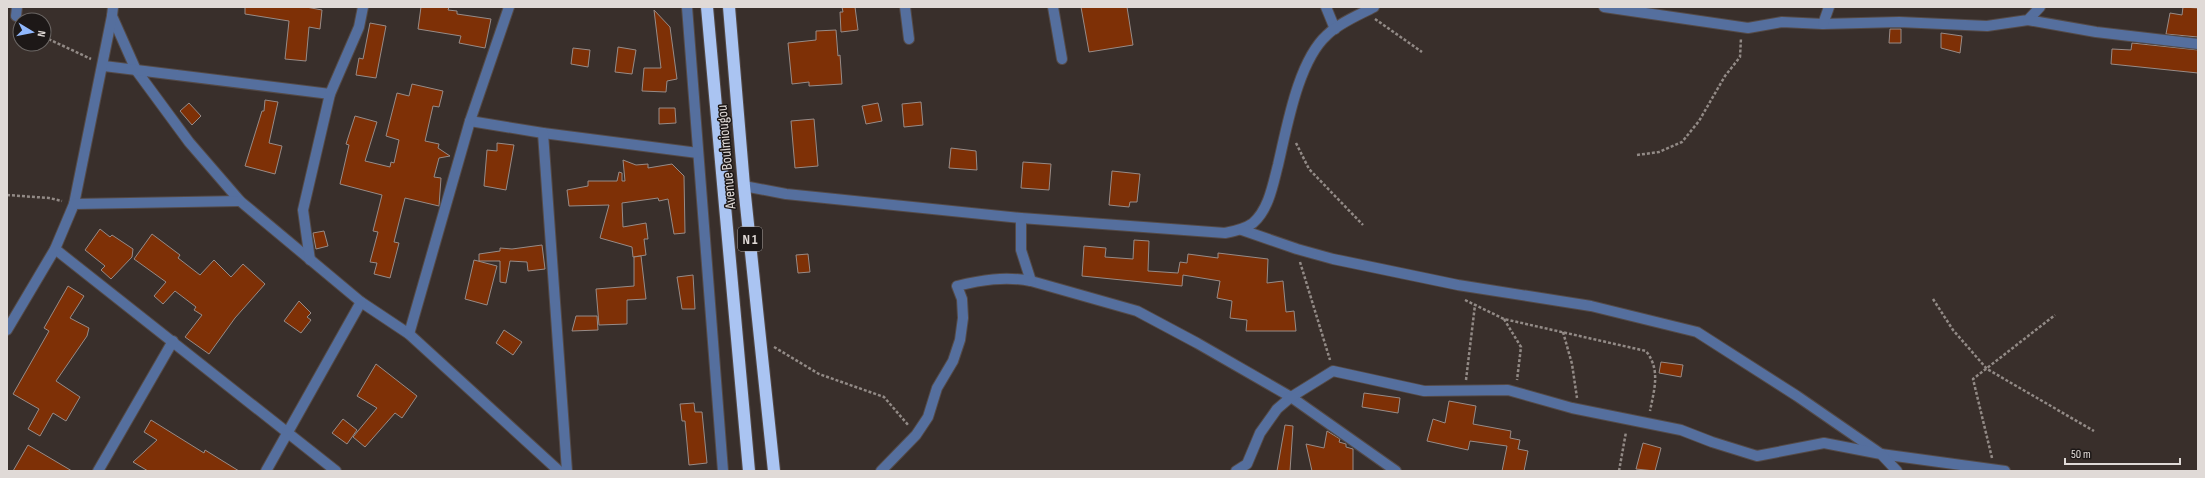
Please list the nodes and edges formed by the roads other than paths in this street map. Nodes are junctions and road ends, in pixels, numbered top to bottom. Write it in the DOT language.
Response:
graph roads {
  1 [pos="363,7"];
  2 [pos="509,7"];
  3 [pos="687,7"];
  4 [pos="707,7"];
  5 [pos="729,7"];
  6 [pos="905,7"];
  7 [pos="1053,7"];
  8 [pos="1326,7"];
  9 [pos="1604,7"];
  10 [pos="1829,7"];
  11 [pos="2040,7"];
  12 [pos="1369,9"];
  13 [pos="112,11"];
  14 [pos="2028,20"];
  15 [pos="1823,24"];
  16 [pos="1334,29"];
  17 [pos="909,39"];
  18 [pos="2198,44"];
  19 [pos="1062,59"];
  20 [pos="103,65"];
  21 [pos="136,70"];
  22 [pos="330,94"];
  23 [pos="470,121"];
  24 [pos="543,133"];
  25 [pos="698,153"];
  26 [pos="744,186"];
  27 [pos="240,201"];
  28 [pos="74,204"];
  29 [pos="1021,218"];
  30 [pos="1242,230"];
  31 [pos="55,249"];
  32 [pos="310,260"];
  33 [pos="1031,281"];
  34 [pos="361,302"];
  35 [pos="7,330"];
  36 [pos="409,334"];
  37 [pos="173,342"];
  38 [pos="1291,397"];
  39 [pos="288,433"];
  40 [pos="1881,454"];
  41 [pos="98,471"];
  42 [pos="266,471"];
  43 [pos="336,471"];
  44 [pos="559,471"];
  45 [pos="567,471"];
  46 [pos="723,471"];
  47 [pos="749,471"];
  48 [pos="774,471"];
  49 [pos="881,471"];
  50 [pos="1236,471"];
  51 [pos="1396,471"];
  52 [pos="1897,471"];
  53 [pos="2005,471"];
  1 -- 22 [label="street"];
  2 -- 23 [label="street"];
  3 -- 25 [label="street"];
  4 -- 47 [label="highway, Avenue Boulmiougou / N 1"];
  5 -- 26 [label="highway, Avenue Boulmiougou / N 1"];
  6 -- 17 [label="street"];
  7 -- 19 [label="street"];
  8 -- 16 [label="street"];
  9 -- 15 [label="street"];
  10 -- 15 [label="street"];
  11 -- 14 [label="street"];
  12 -- 16 [label="street"];
  13 -- 20 [label="street"];
  13 -- 21 [label="street"];
  14 -- 15 [label="street"];
  14 -- 18 [label="street"];
  16 -- 30 [label="street"];
  20 -- 21 [label="street"];
  20 -- 28 [label="street"];
  21 -- 22 [label="street"];
  21 -- 27 [label="street"];
  22 -- 32 [label="street"];
  23 -- 24 [label="street"];
  23 -- 36 [label="street"];
  24 -- 25 [label="street"];
  24 -- 45 [label="street"];
  25 -- 46 [label="street"];
  26 -- 29 [label="street"];
  26 -- 48 [label="highway, Avenue Boulmiougou / N 1"];
  27 -- 28 [label="street"];
  27 -- 32 [label="street"];
  28 -- 31 [label="street"];
  29 -- 30 [label="street"];
  29 -- 33 [label="street"];
  30 -- 40 [label="street"];
  31 -- 35 [label="street"];
  31 -- 37 [label="street"];
  32 -- 34 [label="street"];
  33 -- 38 [label="street"];
  33 -- 49 [label="street"];
  34 -- 36 [label="street"];
  34 -- 39 [label="street"];
  36 -- 44 [label="street"];
  37 -- 39 [label="street"];
  37 -- 41 [label="street"];
  38 -- 40 [label="street"];
  38 -- 50 [label="street"];
  38 -- 51 [label="street"];
  39 -- 42 [label="street"];
  39 -- 43 [label="street"];
  40 -- 52 [label="street"];
  40 -- 53 [label="street"];
}
